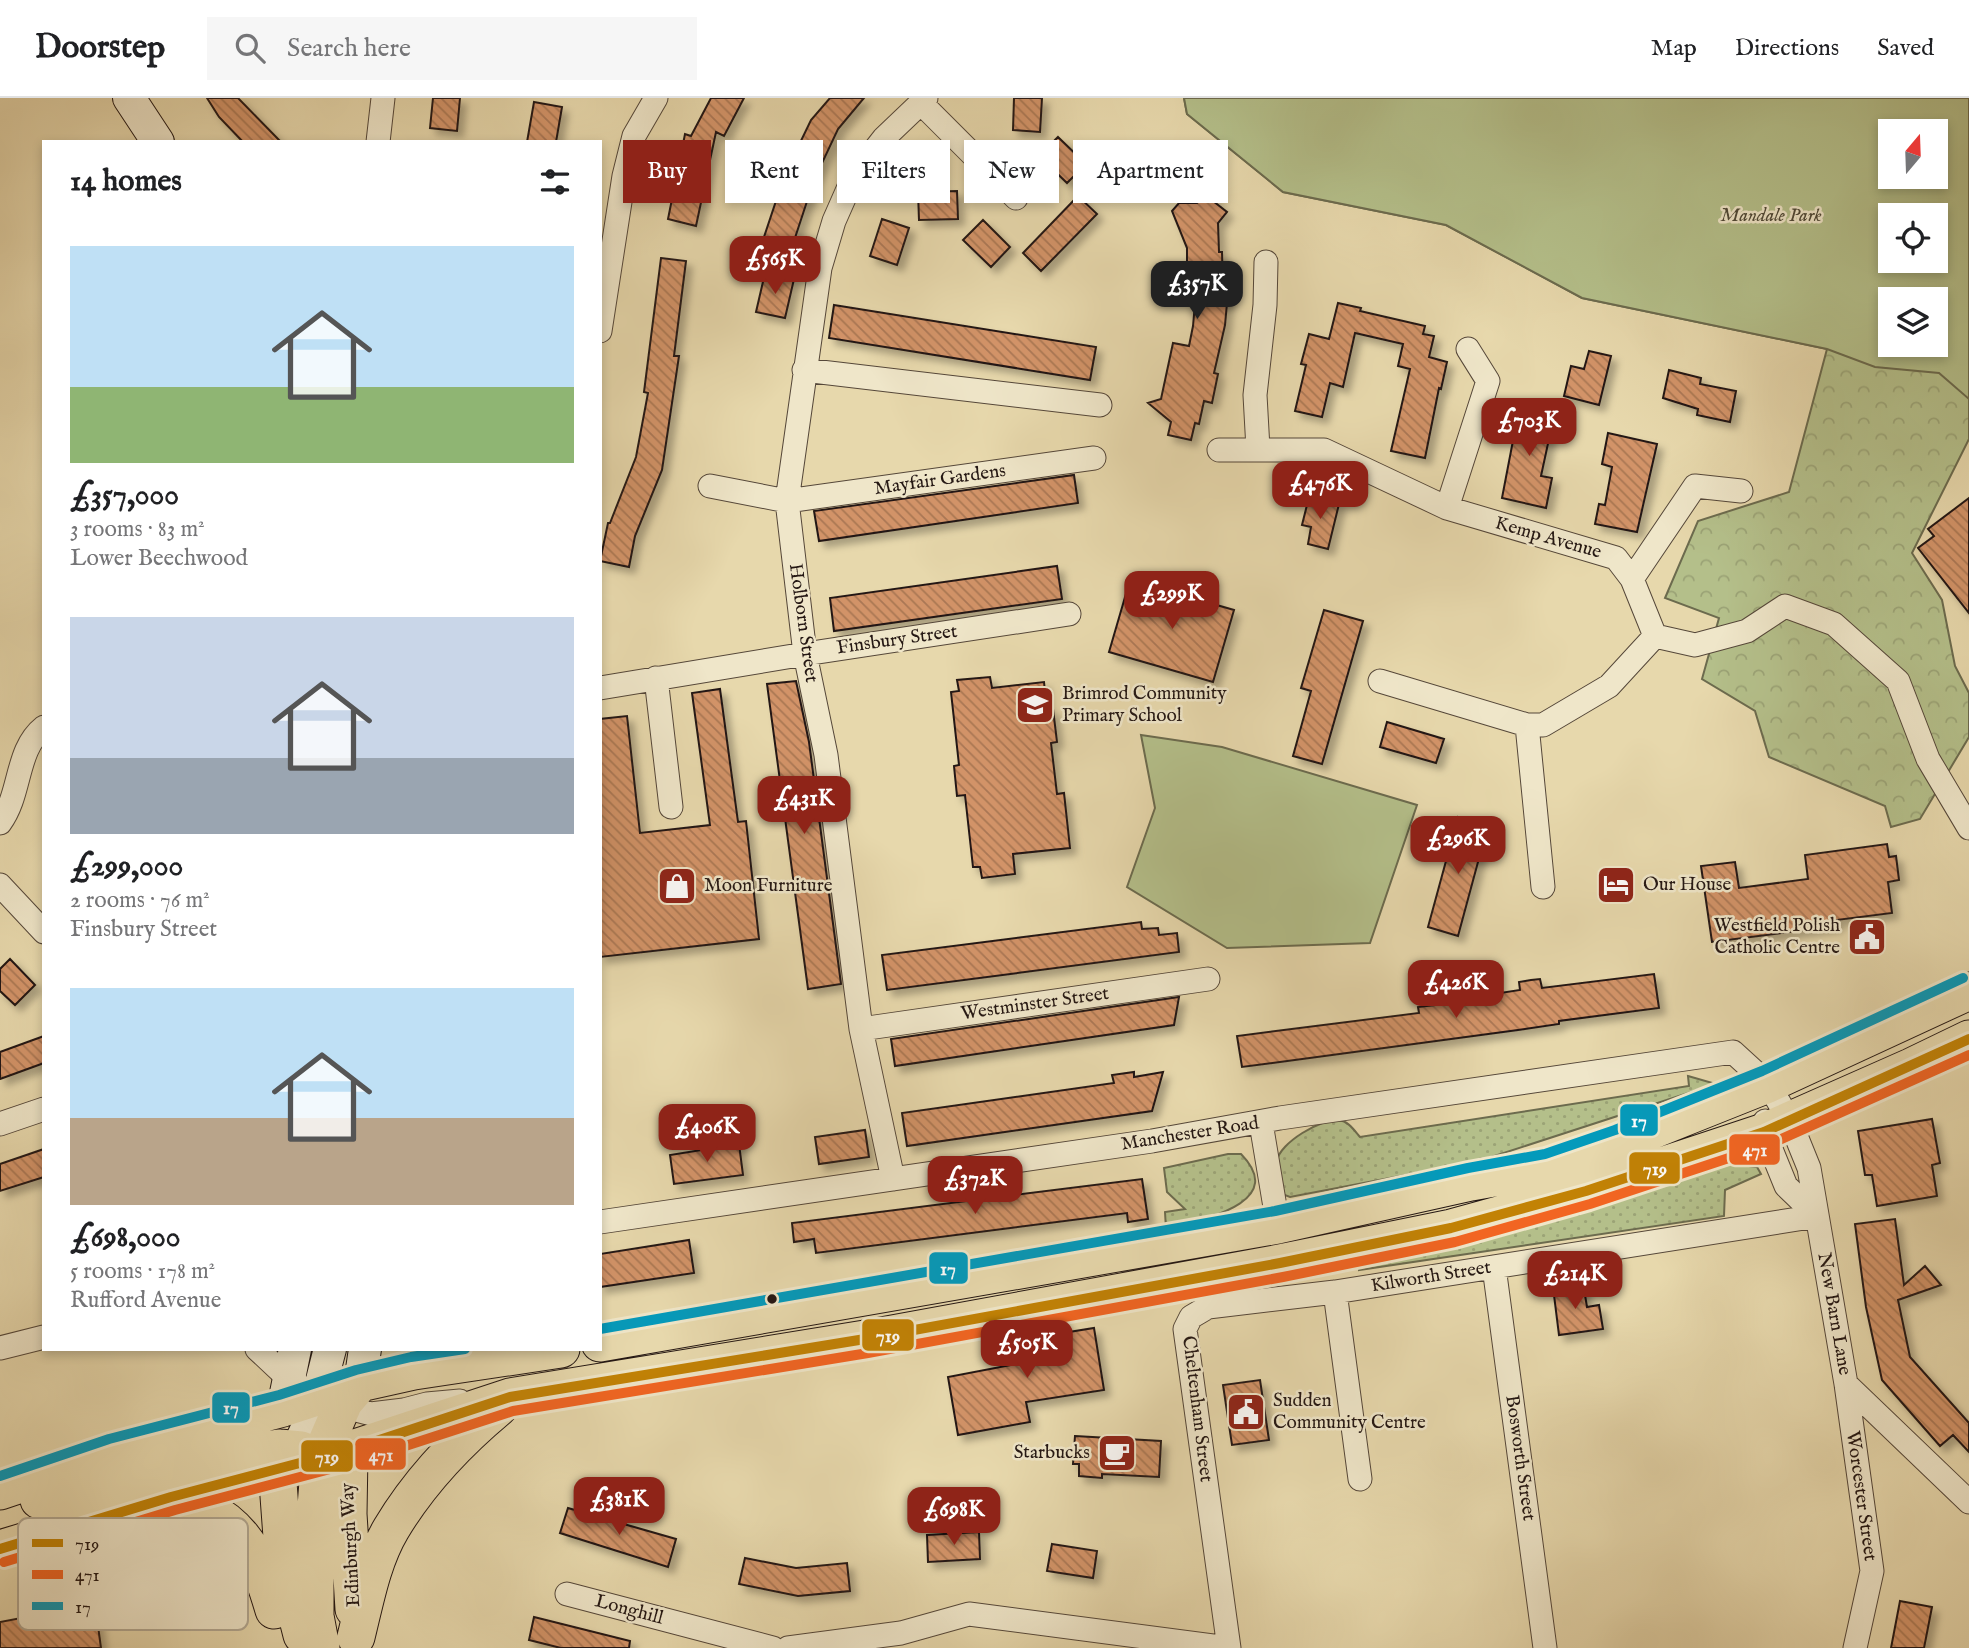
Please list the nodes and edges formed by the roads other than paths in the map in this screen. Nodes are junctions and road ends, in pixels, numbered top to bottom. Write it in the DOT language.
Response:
graph roads {
  1 [pos="129,98"];
  2 [pos="383,98"];
  3 [pos="656,98"];
  4 [pos="924,101"];
  5 [pos="157,140"];
  6 [pos="379,140"];
  7 [pos="964,143"];
  8 [pos="1266,262"];
  9 [pos="602,318"];
  10 [pos="1468,349"];
  11 [pos="804,370"];
  12 [pos="1100,405"];
  13 [pos="1258,449"];
  14 [pos="1219,450"];
  15 [pos="1094,458"];
  16 [pos="710,486"];
  17 [pos="1741,492"];
  18 [pos="787,501"];
  19 [pos="1447,509"];
  20 [pos="1632,579"];
  21 [pos="1069,614"];
  22 [pos="1654,636"];
  23 [pos="806,654"];
  24 [pos="656,678"];
  25 [pos="1380,681"];
  26 [pos="602,688"];
  27 [pos="1527,724"];
  28 [pos="42,729"];
  29 [pos="671,807"];
  30 [pos="0,823"];
  31 [pos="1968,828"];
  32 [pos="0,885"];
  33 [pos="1543,887"];
  34 [pos="42,930"];
  35 [pos="1208,979"];
  36 [pos="1969,991"];
  37 [pos="861,1029"];
  38 [pos="1969,1039"];
  39 [pos="1768,1084"];
  40 [pos="42,1110"];
  41 [pos="1261,1123"];
  42 [pos="0,1124"];
  43 [pos="1777,1127"];
  44 [pos="893,1179"];
  45 [pos="1817,1216"];
  46 [pos="602,1222"];
  47 [pos="1278,1225"];
  48 [pos="1494,1267"];
  49 [pos="1335,1292"];
  50 [pos="42,1338"];
  51 [pos="602,1343"];
  52 [pos="0,1348"];
  53 [pos="261,1351"];
  54 [pos="330,1351"];
  55 [pos="548,1351"];
  56 [pos="1846,1384"];
  57 [pos="326,1385"];
  58 [pos="510,1397"];
  59 [pos="311,1459"];
  60 [pos="1360,1479"];
  61 [pos="0,1491"];
  62 [pos="171,1497"];
  63 [pos="1969,1502"];
  64 [pos="0,1507"];
  65 [pos="102,1518"];
  66 [pos="219,1518"];
  67 [pos="248,1542"];
  68 [pos="18,1544"];
  69 [pos="0,1549"];
  70 [pos="568,1594"];
  71 [pos="896,1641"];
  72 [pos="357,1642"];
  73 [pos="286,1648"];
  74 [pos="305,1648"];
  75 [pos="321,1648"];
  76 [pos="773,1648"];
  77 [pos="788,1648"];
  78 [pos="1228,1648"];
  79 [pos="1545,1648"];
  80 [pos="1855,1648"];
  1 -- 5 [label="main road"];
  2 -- 6 [label="street"];
  3 -- 9 [label="street"];
  4 -- 7 [label="street"];
  4 -- 11 [label="street, Holborn Street"];
  8 -- 13 [label="street"];
  10 -- 19 [label="street"];
  11 -- 12 [label="street"];
  11 -- 18 [label="street, Holborn Street"];
  13 -- 14 [label="street, Kemp Avenue"];
  13 -- 19 [label="street, Kemp Avenue"];
  15 -- 18 [label="street, Mayfair Gardens"];
  16 -- 18 [label="street, Mayfair Gardens"];
  17 -- 20 [label="street"];
  18 -- 23 [label="street, Holborn Street"];
  19 -- 20 [label="street, Kemp Avenue"];
  20 -- 22 [label="street, Kemp Avenue"];
  21 -- 23 [label="street, Finsbury Street"];
  22 -- 27 [label="street"];
  22 -- 31 [label="street"];
  23 -- 24 [label="street, Finsbury Street"];
  23 -- 37 [label="street, Holborn Street"];
  24 -- 26 [label="street, Finsbury Street"];
  24 -- 29 [label="street"];
  25 -- 27 [label="street"];
  27 -- 33 [label="street"];
  28 -- 30 [label="street"];
  32 -- 34 [label="street"];
  35 -- 37 [label="street, Westminster Street"];
  36 -- 39 [label="highway"];
  37 -- 44 [label="street, Holborn Street"];
  38 -- 43 [label="highway"];
  39 -- 41 [label="street, Manchester Road"];
  39 -- 43 [label="street, New Barn Lane"];
  39 -- 47 [label="highway"];
  40 -- 42 [label="street"];
  41 -- 44 [label="street, Manchester Road"];
  41 -- 47 [label="street"];
  43 -- 45 [label="street, New Barn Lane"];
  43 -- 58 [label="highway"];
  44 -- 46 [label="street, Manchester Road"];
  45 -- 48 [label="street, Kilworth Street"];
  45 -- 56 [label="street, New Barn Lane"];
  47 -- 51 [label="highway"];
  48 -- 49 [label="street, Kilworth Street"];
  48 -- 79 [label="street, Bosworth Street"];
  49 -- 60 [label="street"];
  49 -- 78 [label="street, Cheltenham Street"];
  50 -- 52 [label="street"];
  53 -- 57 [label="street"];
  54 -- 57 [label="main road"];
  55 -- 57 [label="highway"];
  56 -- 63 [label="street, New Barn Lane"];
  56 -- 80 [label="street, Worcester Street"];
  57 -- 58 [label="street"];
  57 -- 59 [label="highway, Edinburgh Way"];
  57 -- 59 [label="highway, Edinburgh Way"];
  57 -- 61 [label="highway"];
  58 -- 59 [label="highway"];
  58 -- 72 [label="highway"];
  59 -- 62 [label="highway"];
  59 -- 64 [label="highway"];
  59 -- 72 [label="highway, Edinburgh Way"];
  59 -- 74 [label="highway, Edinburgh Way"];
  59 -- 75 [label="highway, Edinburgh Way"];
  62 -- 65 [label="highway"];
  62 -- 66 [label="highway"];
  67 -- 73 [label="highway"];
  68 -- 69 [label="highway"];
  70 -- 76 [label="street, Longhill"];
  71 -- 77 [label="street"];
  71 -- 78 [label="street"];
}
